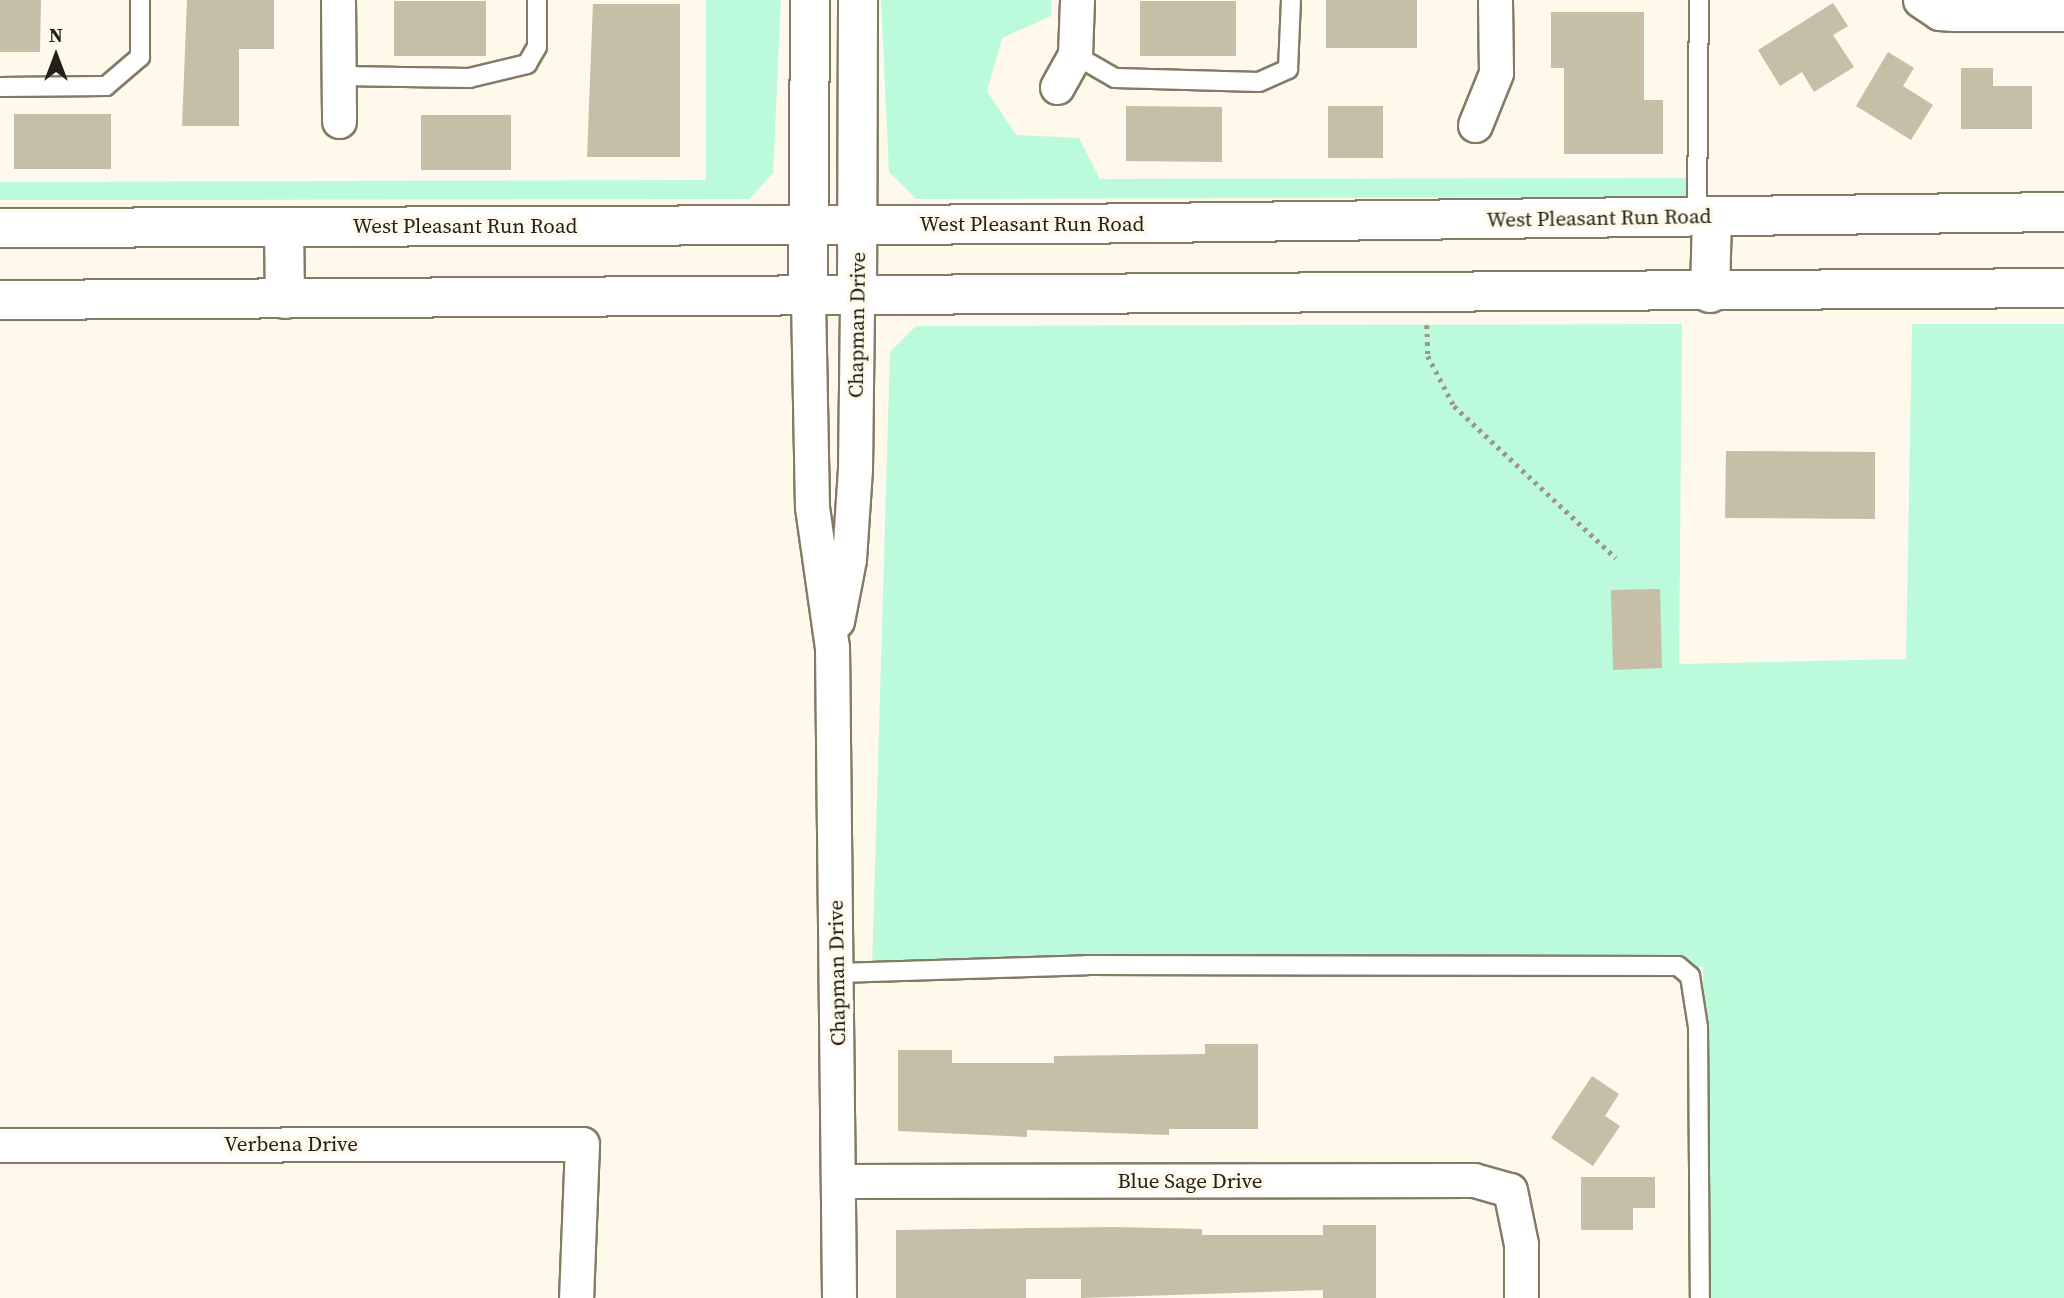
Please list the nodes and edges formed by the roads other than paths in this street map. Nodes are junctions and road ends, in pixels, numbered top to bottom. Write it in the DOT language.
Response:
graph roads {
  1 [pos="140,0"];
  2 [pos="338,0"];
  3 [pos="537,0"];
  4 [pos="810,0"];
  5 [pos="858,0"];
  6 [pos="1076,0"];
  7 [pos="1291,0"];
  8 [pos="1495,0"];
  9 [pos="1699,0"];
  10 [pos="1920,0"];
  11 [pos="2064,14"];
  12 [pos="1075,55"];
  13 [pos="339,76"];
  14 [pos="0,87"];
  15 [pos="1056,87"];
  16 [pos="339,121"];
  17 [pos="1475,125"];
  18 [pos="2064,212"];
  19 [pos="1704,217"];
  20 [pos="808,224"];
  21 [pos="858,224"];
  22 [pos="284,227"];
  23 [pos="0,228"];
  24 [pos="2064,288"];
  25 [pos="1710,293"];
  26 [pos="857,297"];
  27 [pos="808,298"];
  28 [pos="285,299"];
  29 [pos="0,300"];
  30 [pos="832,647"];
  31 [pos="838,973"];
  32 [pos="0,1145"];
  33 [pos="840,1181"];
  34 [pos="576,1298"];
  35 [pos="839,1298"];
  36 [pos="1521,1298"];
  37 [pos="1700,1298"];
  1 -- 14 [label="lane"];
  2 -- 13 [label="street"];
  3 -- 13 [label="lane"];
  4 -- 20 [label="main road, Chapman Drive"];
  5 -- 21 [label="main road, Chapman Drive"];
  6 -- 12 [label="street"];
  7 -- 12 [label="lane"];
  8 -- 17 [label="street"];
  9 -- 19 [label="lane"];
  10 -- 11 [label="street"];
  12 -- 15 [label="street"];
  13 -- 16 [label="street"];
  18 -- 19 [label="main road, West Pleasant Run Road"];
  19 -- 21 [label="main road, West Pleasant Run Road"];
  19 -- 25 [label="main road"];
  20 -- 21 [label="main road, West Pleasant Run Road"];
  20 -- 22 [label="main road, West Pleasant Run Road"];
  20 -- 27 [label="main road, Chapman Drive"];
  21 -- 26 [label="main road, Chapman Drive"];
  22 -- 23 [label="main road, West Pleasant Run Road"];
  22 -- 28 [label="main road"];
  24 -- 25 [label="main road"];
  25 -- 26 [label="main road"];
  26 -- 27 [label="main road"];
  26 -- 30 [label="street, Chapman Drive"];
  27 -- 28 [label="main road"];
  27 -- 30 [label="street, Chapman Drive"];
  28 -- 29 [label="main road"];
  30 -- 31 [label="street, Chapman Drive"];
  31 -- 33 [label="street, Chapman Drive"];
  31 -- 37 [label="lane"];
  32 -- 34 [label="street, Verbena Drive"];
  33 -- 35 [label="street, Chapman Drive"];
  33 -- 36 [label="street, Blue Sage Drive"];
}
